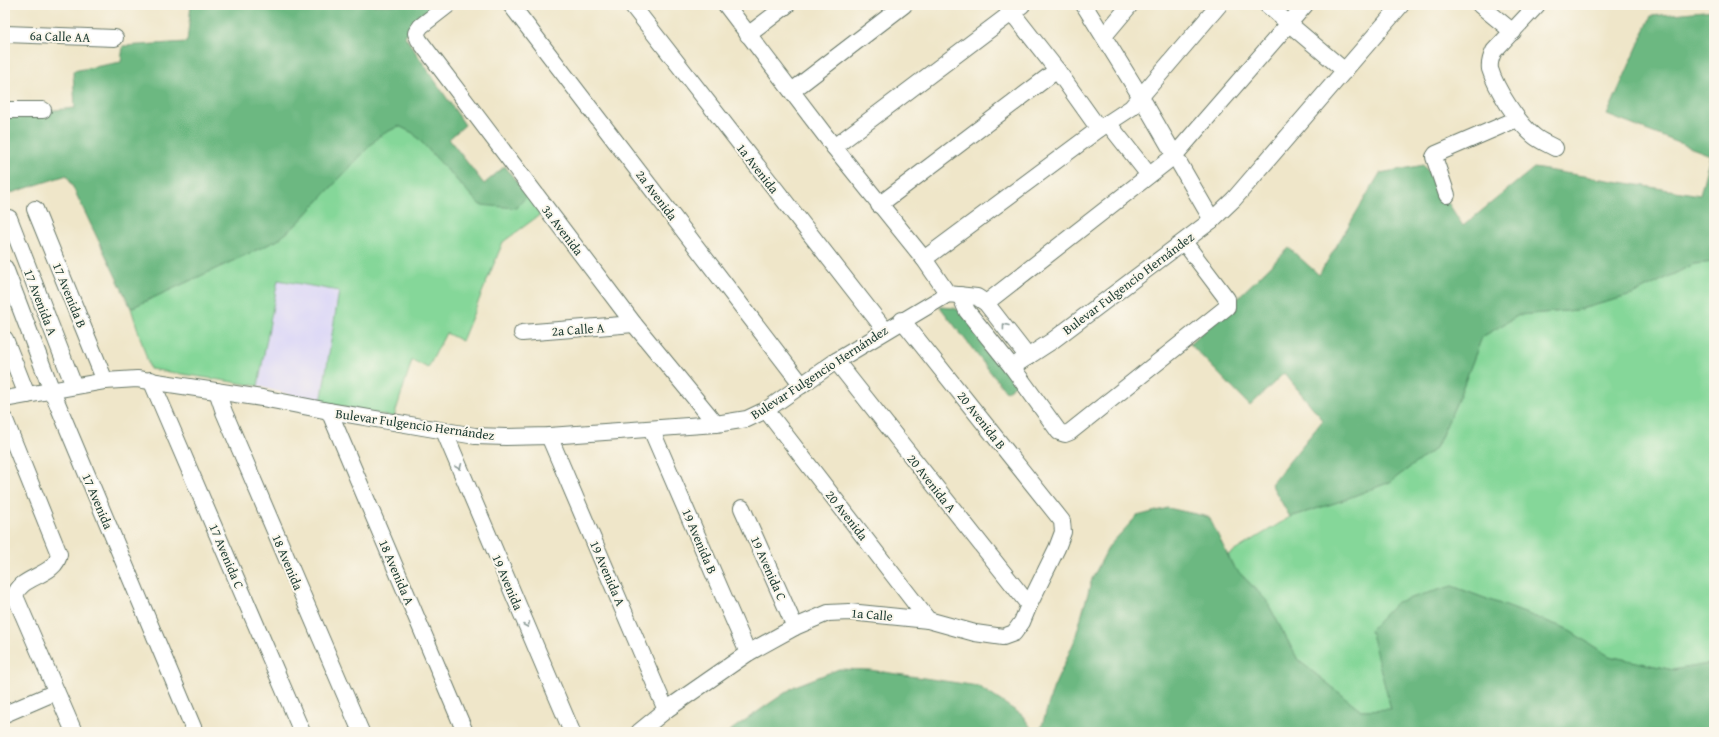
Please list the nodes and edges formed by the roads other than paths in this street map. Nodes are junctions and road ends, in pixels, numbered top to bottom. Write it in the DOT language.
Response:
graph roads {
  1 [pos="448,5"];
  2 [pos="511,5"];
  3 [pos="632,5"];
  4 [pos="726,5"];
  5 [pos="787,5"];
  6 [pos="904,5"];
  7 [pos="1084,5"];
  8 [pos="1130,5"];
  9 [pos="1219,5"];
  10 [pos="1267,5"];
  11 [pos="1305,5"];
  12 [pos="1401,5"];
  13 [pos="1480,5"];
  14 [pos="1538,5"];
  15 [pos="1013,7"];
  16 [pos="1290,24"];
  17 [pos="1513,32"];
  18 [pos="5,34"];
  19 [pos="748,35"];
  20 [pos="1104,36"];
  21 [pos="115,38"];
  22 [pos="1057,70"];
  23 [pos="1346,71"];
  24 [pos="792,91"];
  25 [pos="1141,97"];
  26 [pos="5,110"];
  27 [pos="43,110"];
  28 [pos="1517,120"];
  29 [pos="1104,126"];
  30 [pos="834,147"];
  31 [pos="1556,148"];
  32 [pos="1174,156"];
  33 [pos="1149,176"];
  34 [pos="1447,194"];
  35 [pos="879,205"];
  36 [pos="35,209"];
  37 [pos="10,218"];
  38 [pos="1212,220"];
  39 [pos="1184,242"];
  40 [pos="924,259"];
  41 [pos="5,268"];
  42 [pos="954,295"];
  43 [pos="986,303"];
  44 [pos="902,320"];
  45 [pos="634,324"];
  46 [pos="884,330"];
  47 [pos="522,333"];
  48 [pos="5,339"];
  49 [pos="1028,357"];
  50 [pos="836,361"];
  51 [pos="1012,367"];
  52 [pos="151,380"];
  53 [pos="105,381"];
  54 [pos="802,385"];
  55 [pos="74,386"];
  56 [pos="52,391"];
  57 [pos="217,391"];
  58 [pos="27,395"];
  59 [pos="5,399"];
  60 [pos="766,410"];
  61 [pos="329,412"];
  62 [pos="5,420"];
  63 [pos="716,424"];
  64 [pos="652,429"];
  65 [pos="444,431"];
  66 [pos="549,436"];
  67 [pos="742,508"];
  68 [pos="1062,521"];
  69 [pos="1029,604"];
  70 [pos="928,620"];
  71 [pos="796,627"];
  72 [pos="748,654"];
  73 [pos="56,692"];
  74 [pos="666,710"];
  75 [pos="5,714"];
  76 [pos="74,732"];
  77 [pos="195,732"];
  78 [pos="302,732"];
  79 [pos="361,732"];
  80 [pos="464,732"];
  81 [pos="572,732"];
  82 [pos="639,732"];
  1 -- 45 [label="street, 3a Avenida"];
  2 -- 54 [label="street, 2a Avenida"];
  3 -- 46 [label="street, 1a Avenida"];
  4 -- 19 [label="street"];
  5 -- 19 [label="street"];
  6 -- 24 [label="street"];
  7 -- 20 [label="street"];
  8 -- 20 [label="street"];
  9 -- 25 [label="street"];
  10 -- 16 [label="street"];
  11 -- 16 [label="street"];
  12 -- 23 [label="street, Bulevar Fulgencio Hernández"];
  13 -- 17 [label="street"];
  14 -- 17 [label="street"];
  15 -- 22 [label="street"];
  15 -- 30 [label="street"];
  16 -- 23 [label="street"];
  16 -- 32 [label="street"];
  17 -- 28 [label="street"];
  18 -- 21 [label="street, 6a Calle AA"];
  19 -- 24 [label="street"];
  20 -- 25 [label="street"];
  22 -- 29 [label="street"];
  22 -- 35 [label="street"];
  23 -- 38 [label="street, Bulevar Fulgencio Hernández"];
  24 -- 30 [label="street"];
  25 -- 29 [label="street"];
  25 -- 32 [label="street"];
  26 -- 27 [label="street"];
  28 -- 31 [label="street"];
  28 -- 34 [label="street"];
  29 -- 33 [label="street"];
  29 -- 40 [label="street"];
  30 -- 35 [label="street"];
  32 -- 33 [label="street"];
  32 -- 38 [label="street"];
  33 -- 43 [label="street"];
  35 -- 40 [label="street"];
  36 -- 53 [label="street, 17 Avenida B"];
  37 -- 55 [label="street, 17 Avenida A"];
  38 -- 39 [label="street, Bulevar Fulgencio Hernández"];
  39 -- 49 [label="street, Bulevar Fulgencio Hernández"];
  39 -- 51 [label="street"];
  40 -- 42 [label="street"];
  41 -- 56 [label="street, 17 Avenida"];
  42 -- 43 [label="street"];
  42 -- 44 [label="street, Bulevar Fulgencio Hernández"];
  42 -- 51 [label="street"];
  49 -- 43 [label="street, one-way"];
  44 -- 46 [label="street, Bulevar Fulgencio Hernández"];
  44 -- 68 [label="street, 20 Avenida B"];
  45 -- 47 [label="street, 2a Calle A"];
  45 -- 63 [label="street, 3a Avenida"];
  46 -- 50 [label="street, Bulevar Fulgencio Hernández"];
  48 -- 58 [label="street"];
  49 -- 51 [label="street, Bulevar Fulgencio Hernández"];
  50 -- 54 [label="street, Bulevar Fulgencio Hernández"];
  50 -- 69 [label="street, 20 Avenida A"];
  52 -- 53 [label="street, Bulevar Fulgencio Hernández"];
  52 -- 57 [label="street, Bulevar Fulgencio Hernández"];
  52 -- 78 [label="street, 17 Avenida C"];
  53 -- 55 [label="street, Bulevar Fulgencio Hernández"];
  54 -- 60 [label="street, Bulevar Fulgencio Hernández"];
  55 -- 56 [label="street, Bulevar Fulgencio Hernández"];
  56 -- 58 [label="street, Bulevar Fulgencio Hernández"];
  56 -- 77 [label="street, 17 Avenida"];
  57 -- 61 [label="street, Bulevar Fulgencio Hernández"];
  57 -- 79 [label="street, 18 Avenida"];
  58 -- 59 [label="street, Bulevar Fulgencio Hernández"];
  60 -- 63 [label="street, Bulevar Fulgencio Hernández"];
  60 -- 70 [label="street, 20 Avenida"];
  61 -- 65 [label="street, Bulevar Fulgencio Hernández"];
  61 -- 80 [label="street, 18 Avenida A"];
  62 -- 73 [label="street"];
  63 -- 64 [label="street, Bulevar Fulgencio Hernández"];
  64 -- 66 [label="street, Bulevar Fulgencio Hernández"];
  64 -- 72 [label="street, 19 Avenida B"];
  65 -- 66 [label="street, Bulevar Fulgencio Hernández"];
  65 -- 81 [label="street, 19 Avenida, one-way"];
  66 -- 74 [label="street, 19 Avenida A"];
  67 -- 71 [label="street, 19 Avenida C"];
  68 -- 69 [label="street, 1a Calle"];
  69 -- 70 [label="street, 1a Calle"];
  70 -- 71 [label="street, 1a Calle"];
  71 -- 72 [label="street, 1a Calle"];
  72 -- 74 [label="street, 1a Calle"];
  73 -- 75 [label="street"];
  73 -- 76 [label="street"];
  74 -- 82 [label="street, 1a Calle"];
}
